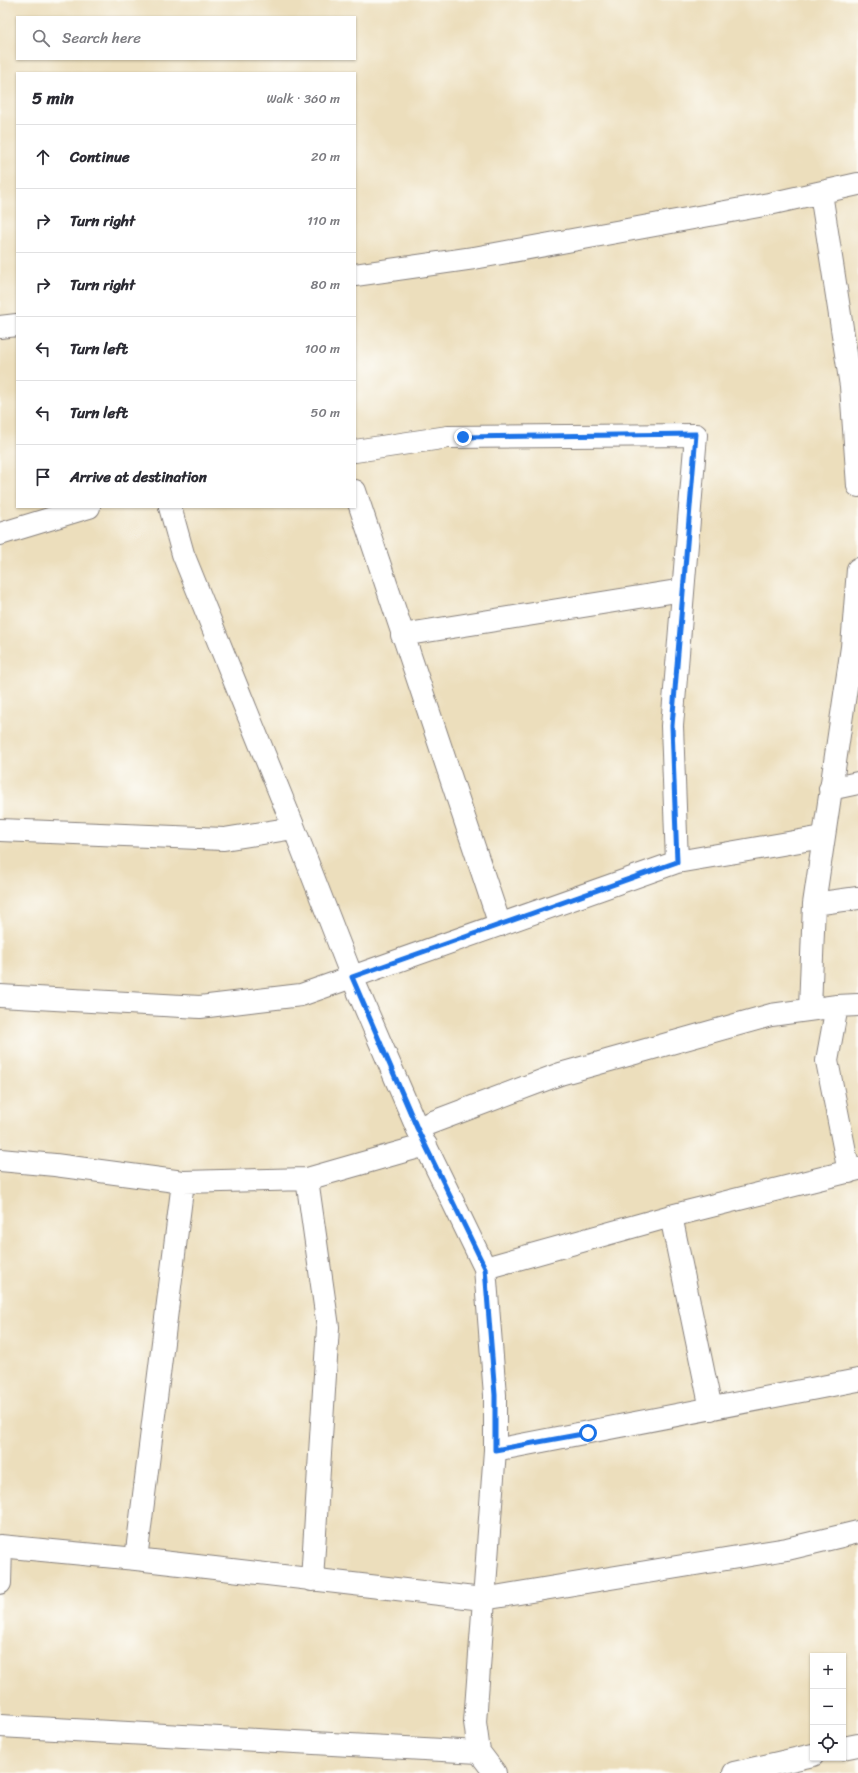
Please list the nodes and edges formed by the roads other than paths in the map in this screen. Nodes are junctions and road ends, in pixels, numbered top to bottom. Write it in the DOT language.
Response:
graph roads {
  1 [pos="858,184"];
  2 [pos="821,193"];
  3 [pos="356,275"];
  4 [pos="16,324"];
  5 [pos="0,327"];
  6 [pos="855,385"];
  7 [pos="356,451"];
  8 [pos="858,486"];
  9 [pos="356,494"];
  10 [pos="86,508"];
  11 [pos="170,508"];
  12 [pos="0,534"];
  13 [pos="858,570"];
  14 [pos="683,590"];
  15 [pos="402,635"];
  16 [pos="855,646"];
  17 [pos="858,783"];
  18 [pos="830,789"];
  19 [pos="294,828"];
  20 [pos="0,830"];
  21 [pos="823,837"];
  22 [pos="677,862"];
  23 [pos="858,898"];
  24 [pos="814,904"];
  25 [pos="500,925"];
  26 [pos="352,977"];
  27 [pos="0,996"];
  28 [pos="848,1005"];
  29 [pos="810,1009"];
  30 [pos="422,1136"];
  31 [pos="0,1160"];
  32 [pos="853,1170"];
  33 [pos="308,1179"];
  34 [pos="182,1182"];
  35 [pos="671,1216"];
  36 [pos="485,1268"];
  37 [pos="858,1380"];
  38 [pos="711,1409"];
  39 [pos="495,1450"];
  40 [pos="858,1532"];
  41 [pos="1,1546"];
  42 [pos="136,1559"];
  43 [pos="312,1580"];
  44 [pos="0,1583"];
  45 [pos="483,1599"];
  46 [pos="0,1726"];
  47 [pos="858,1745"];
  48 [pos="846,1747"];
  49 [pos="479,1752"];
  50 [pos="810,1756"];
  51 [pos="495,1773"];
  52 [pos="734,1773"];
  1 -- 2 [label="street"];
  2 -- 3 [label="street"];
  2 -- 6 [label="street"];
  4 -- 5 [label="street"];
  6 -- 8 [label="street"];
  7 -- 14 [label="street"];
  9 -- 15 [label="street"];
  10 -- 12 [label="street"];
  11 -- 19 [label="street"];
  13 -- 16 [label="street"];
  14 -- 15 [label="street"];
  14 -- 22 [label="street"];
  15 -- 25 [label="street"];
  16 -- 18 [label="street"];
  17 -- 18 [label="street"];
  18 -- 21 [label="street"];
  19 -- 20 [label="street"];
  19 -- 26 [label="street"];
  21 -- 22 [label="street"];
  21 -- 24 [label="street"];
  22 -- 25 [label="street"];
  23 -- 24 [label="street"];
  24 -- 29 [label="street"];
  25 -- 26 [label="street"];
  26 -- 27 [label="street"];
  26 -- 30 [label="street"];
  28 -- 29 [label="street"];
  28 -- 32 [label="street"];
  29 -- 30 [label="street"];
  30 -- 33 [label="street"];
  30 -- 36 [label="street"];
  31 -- 34 [label="street"];
  32 -- 35 [label="street"];
  33 -- 34 [label="street"];
  33 -- 43 [label="street"];
  34 -- 42 [label="street"];
  35 -- 36 [label="street"];
  35 -- 38 [label="street"];
  36 -- 39 [label="street"];
  37 -- 38 [label="street"];
  38 -- 39 [label="street"];
  39 -- 45 [label="street"];
  40 -- 45 [label="street"];
  41 -- 42 [label="street"];
  41 -- 44 [label="street"];
  42 -- 43 [label="street"];
  43 -- 45 [label="street"];
  45 -- 49 [label="street"];
  46 -- 49 [label="street"];
  47 -- 48 [label="street"];
  49 -- 51 [label="street"];
  50 -- 52 [label="street"];
}
